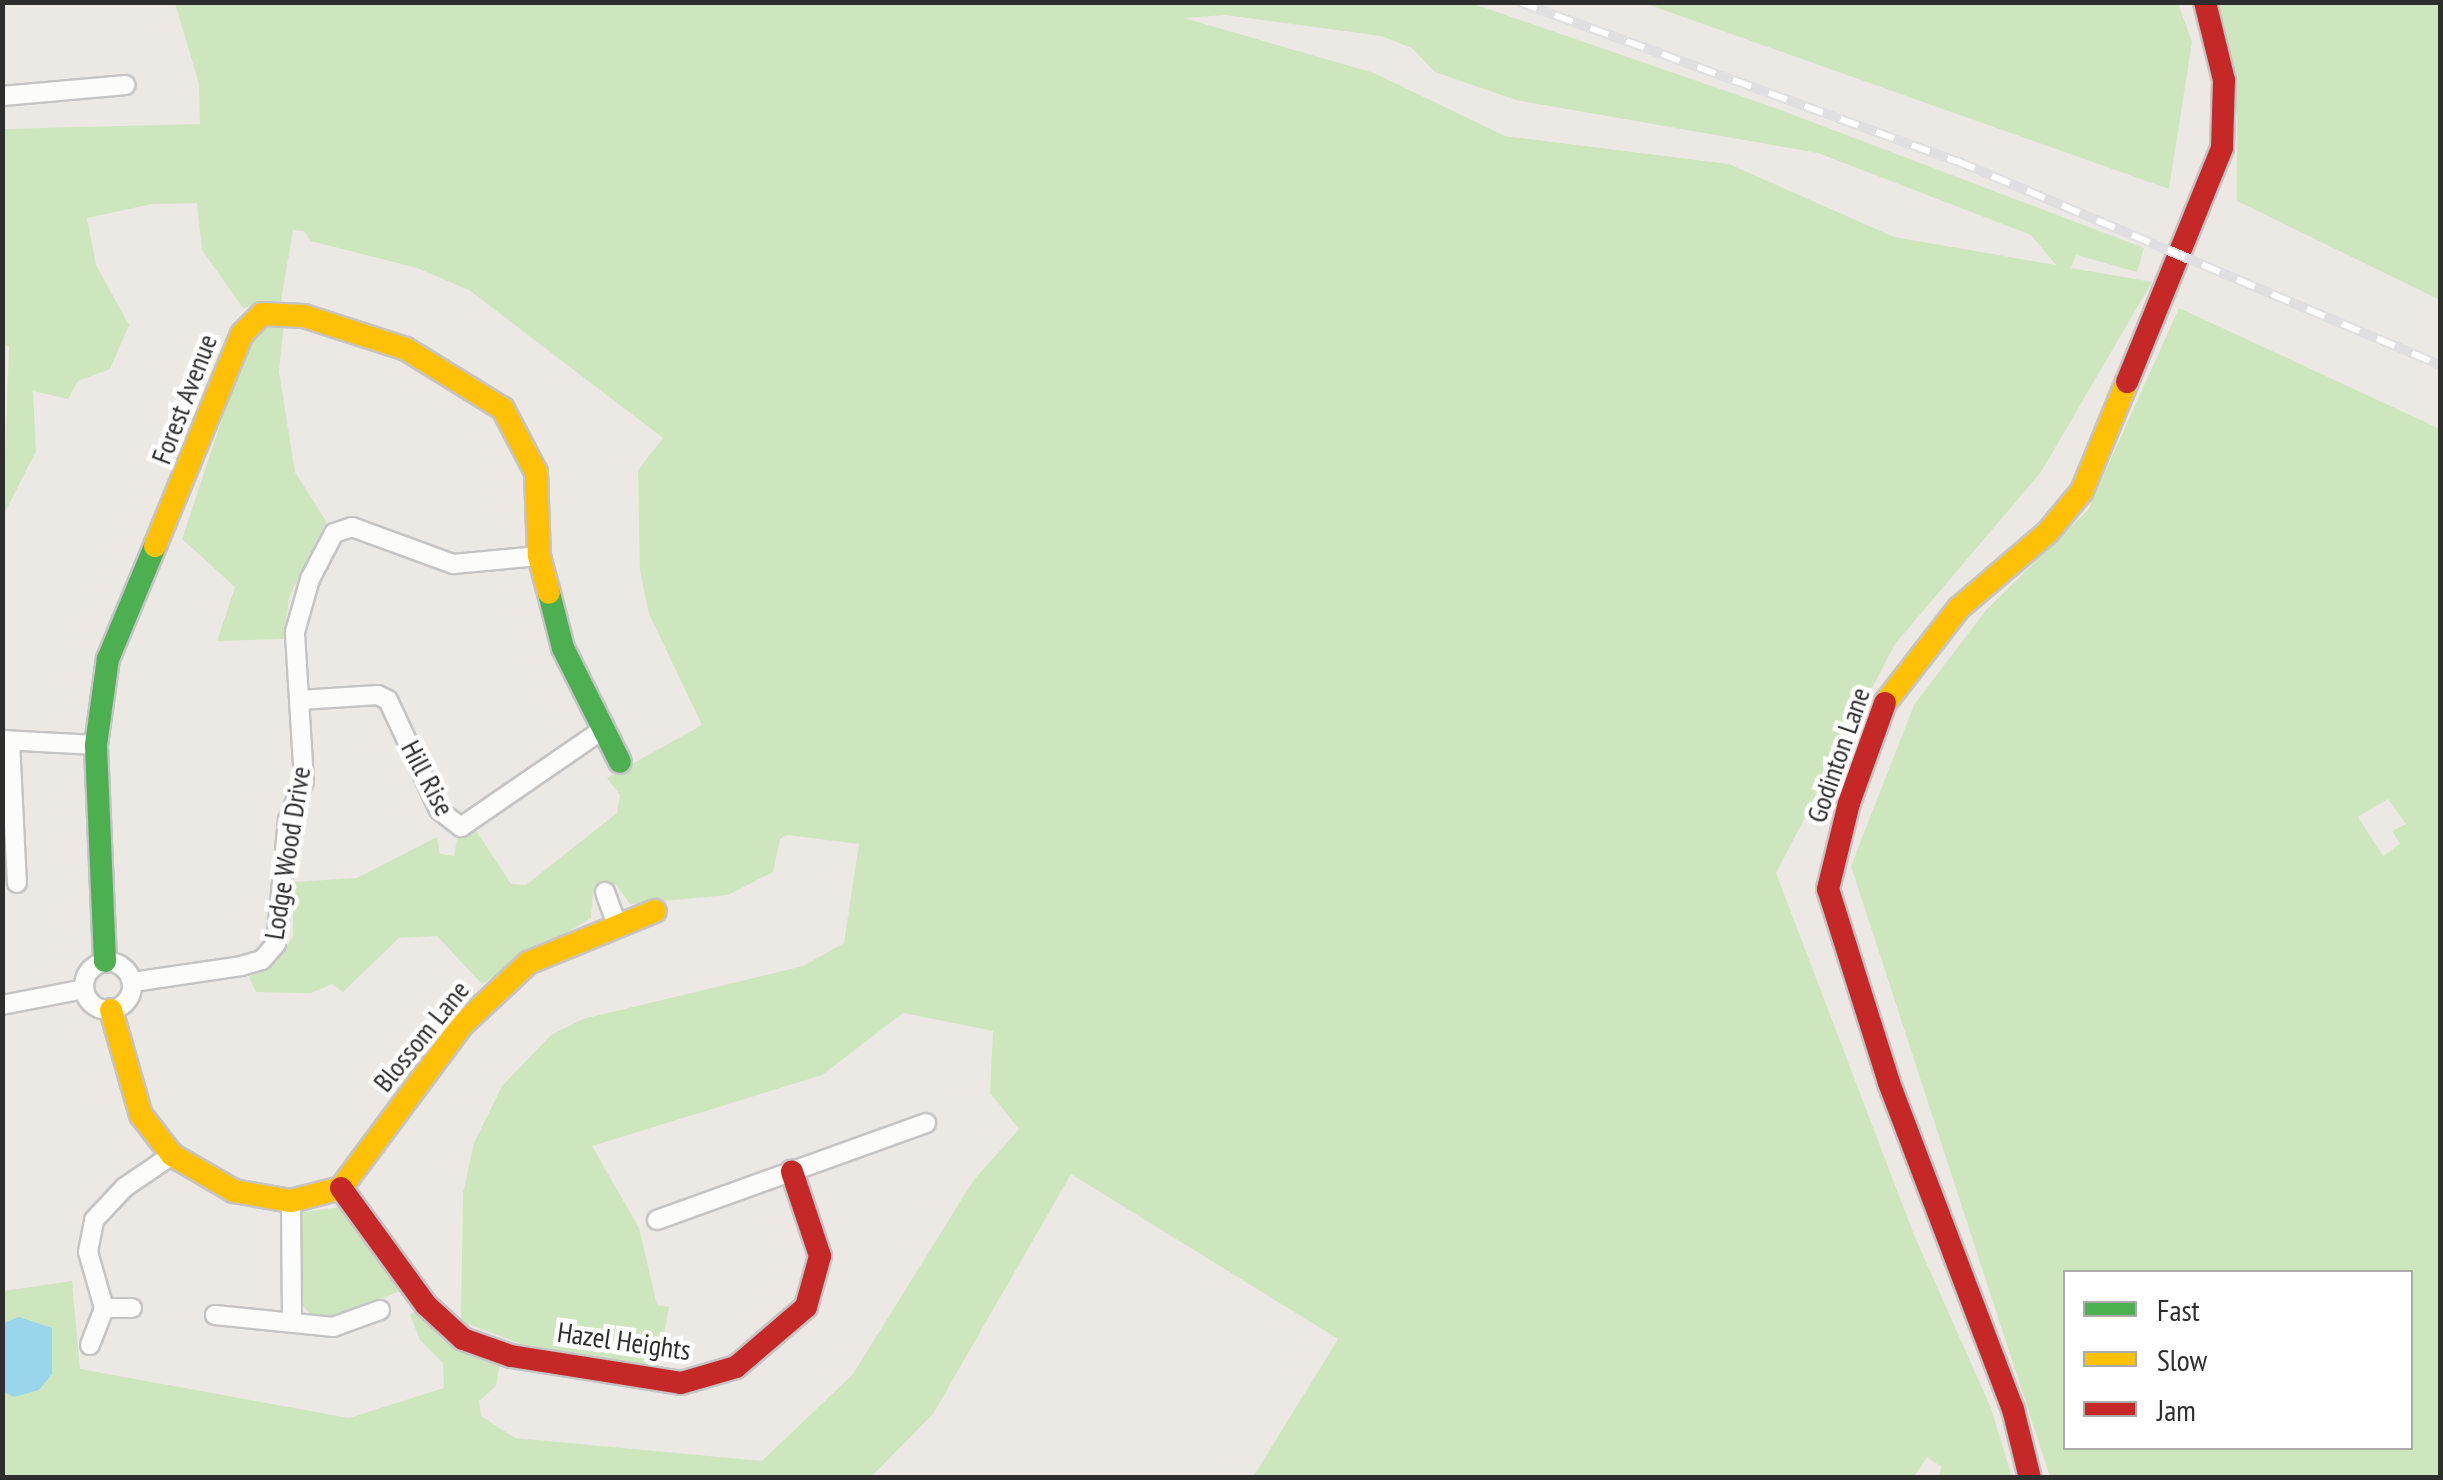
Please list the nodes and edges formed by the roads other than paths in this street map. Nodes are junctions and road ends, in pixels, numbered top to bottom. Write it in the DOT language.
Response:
graph roads {
  1 [pos="2206,2"];
  2 [pos="126,84"];
  3 [pos="2,96"];
  4 [pos="539,556"];
  5 [pos="300,700"];
  6 [pos="605,728"];
  7 [pos="6,741"];
  8 [pos="96,744"];
  9 [pos="620,762"];
  10 [pos="17,883"];
  11 [pos="605,892"];
  12 [pos="655,911"];
  13 [pos="617,924"];
  14 [pos="106,961"];
  15 [pos="133,982"];
  16 [pos="84,988"];
  17 [pos="2,1005"];
  18 [pos="111,1010"];
  19 [pos="926,1123"];
  20 [pos="172,1155"];
  21 [pos="792,1172"];
  22 [pos="342,1188"];
  23 [pos="290,1201"];
  24 [pos="656,1220"];
  25 [pos="104,1308"];
  26 [pos="132,1308"];
  27 [pos="380,1310"];
  28 [pos="215,1315"];
  29 [pos="292,1318"];
  30 [pos="90,1345"];
  31 [pos="2030,1478"];
  1 -- 31 [label="street, Godinton Lane"];
  2 -- 3 [label="street"];
  4 -- 5 [label="street, Lodge Wood Drive"];
  4 -- 6 [label="street, Forest Avenue"];
  4 -- 8 [label="street, Forest Avenue"];
  5 -- 6 [label="street, Hill Rise"];
  5 -- 15 [label="street, Lodge Wood Drive"];
  6 -- 9 [label="street, Forest Avenue"];
  7 -- 8 [label="street"];
  7 -- 10 [label="street"];
  8 -- 14 [label="street, Forest Avenue"];
  11 -- 13 [label="street"];
  12 -- 13 [label="street, Blossom Lane"];
  13 -- 22 [label="street, Blossom Lane"];
  14 -- 15 [label="street"];
  14 -- 16 [label="street"];
  15 -- 18 [label="street"];
  16 -- 17 [label="street"];
  16 -- 18 [label="street"];
  18 -- 20 [label="street"];
  19 -- 21 [label="street"];
  20 -- 23 [label="street"];
  20 -- 25 [label="street"];
  21 -- 22 [label="street, Hazel Heights"];
  21 -- 24 [label="street"];
  22 -- 23 [label="street"];
  23 -- 29 [label="street"];
  25 -- 26 [label="street"];
  25 -- 30 [label="street"];
  27 -- 29 [label="street"];
  28 -- 29 [label="street"];
}
